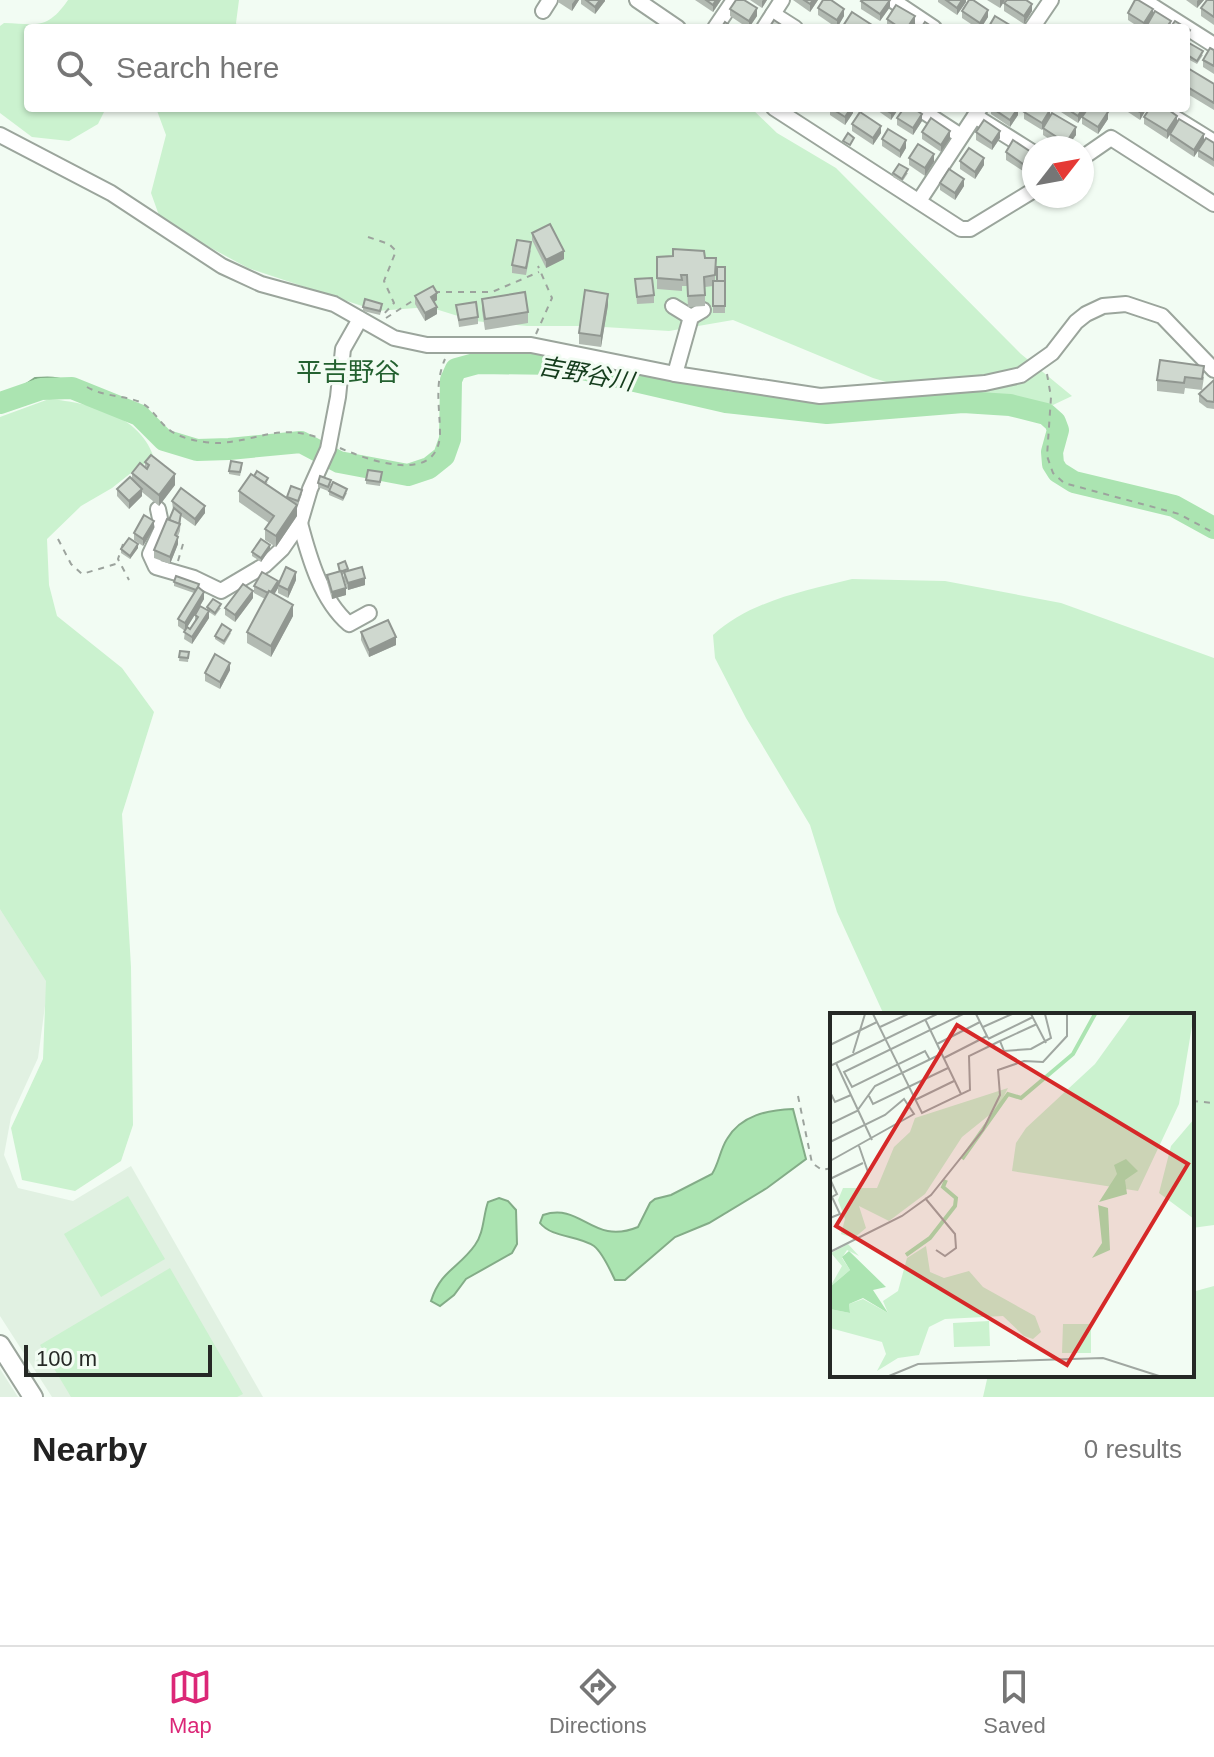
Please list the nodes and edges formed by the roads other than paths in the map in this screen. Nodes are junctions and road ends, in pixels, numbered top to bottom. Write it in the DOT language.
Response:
graph roads {
  1 [pos="637,0"];
  2 [pos="734,0"];
  3 [pos="782,0"];
  4 [pos="892,0"];
  5 [pos="1143,0"];
  6 [pos="1044,2"];
  7 [pos="773,14"];
  8 [pos="672,24"];
  9 [pos="718,24"];
  10 [pos="767,24"];
  11 [pos="789,24"];
  12 [pos="928,24"];
  13 [pos="1034,24"];
  14 [pos="1181,24"];
  15 [pos="1190,30"];
  16 [pos="1214,45"];
  17 [pos="780,112"];
  18 [pos="924,112"];
  19 [pos="977,112"];
  20 [pos="1165,112"];
  21 [pos="0,135"];
  22 [pos="961,136"];
  23 [pos="1214,142"];
  24 [pos="1022,144"];
  25 [pos="1094,150"];
  26 [pos="1022,197"];
  27 [pos="919,201"];
  28 [pos="1214,204"];
  29 [pos="673,306"];
  30 [pos="360,319"];
  31 [pos="1214,370"];
  32 [pos="675,374"];
  33 [pos="158,509"];
  34 [pos="300,523"];
  35 [pos="369,613"];
  36 [pos="0,1345"];
  37 [pos="33,1397"];
  1 -- 8 [label="street"];
  2 -- 9 [label="street"];
  3 -- 7 [label="street"];
  4 -- 12 [label="street"];
  5 -- 14 [label="street"];
  6 -- 13 [label="street"];
  7 -- 10 [label="street"];
  7 -- 11 [label="street"];
  15 -- 16 [label="street"];
  17 -- 27 [label="street"];
  18 -- 22 [label="street"];
  19 -- 22 [label="street"];
  19 -- 24 [label="street"];
  20 -- 23 [label="street"];
  21 -- 30 [label="street"];
  22 -- 27 [label="street"];
  25 -- 28 [label="street"];
  26 -- 27 [label="street"];
  29 -- 32 [label="street"];
  30 -- 32 [label="street"];
  30 -- 34 [label="street"];
  31 -- 32 [label="street"];
  33 -- 34 [label="street"];
  34 -- 35 [label="street"];
  36 -- 37 [label="street"];
}
